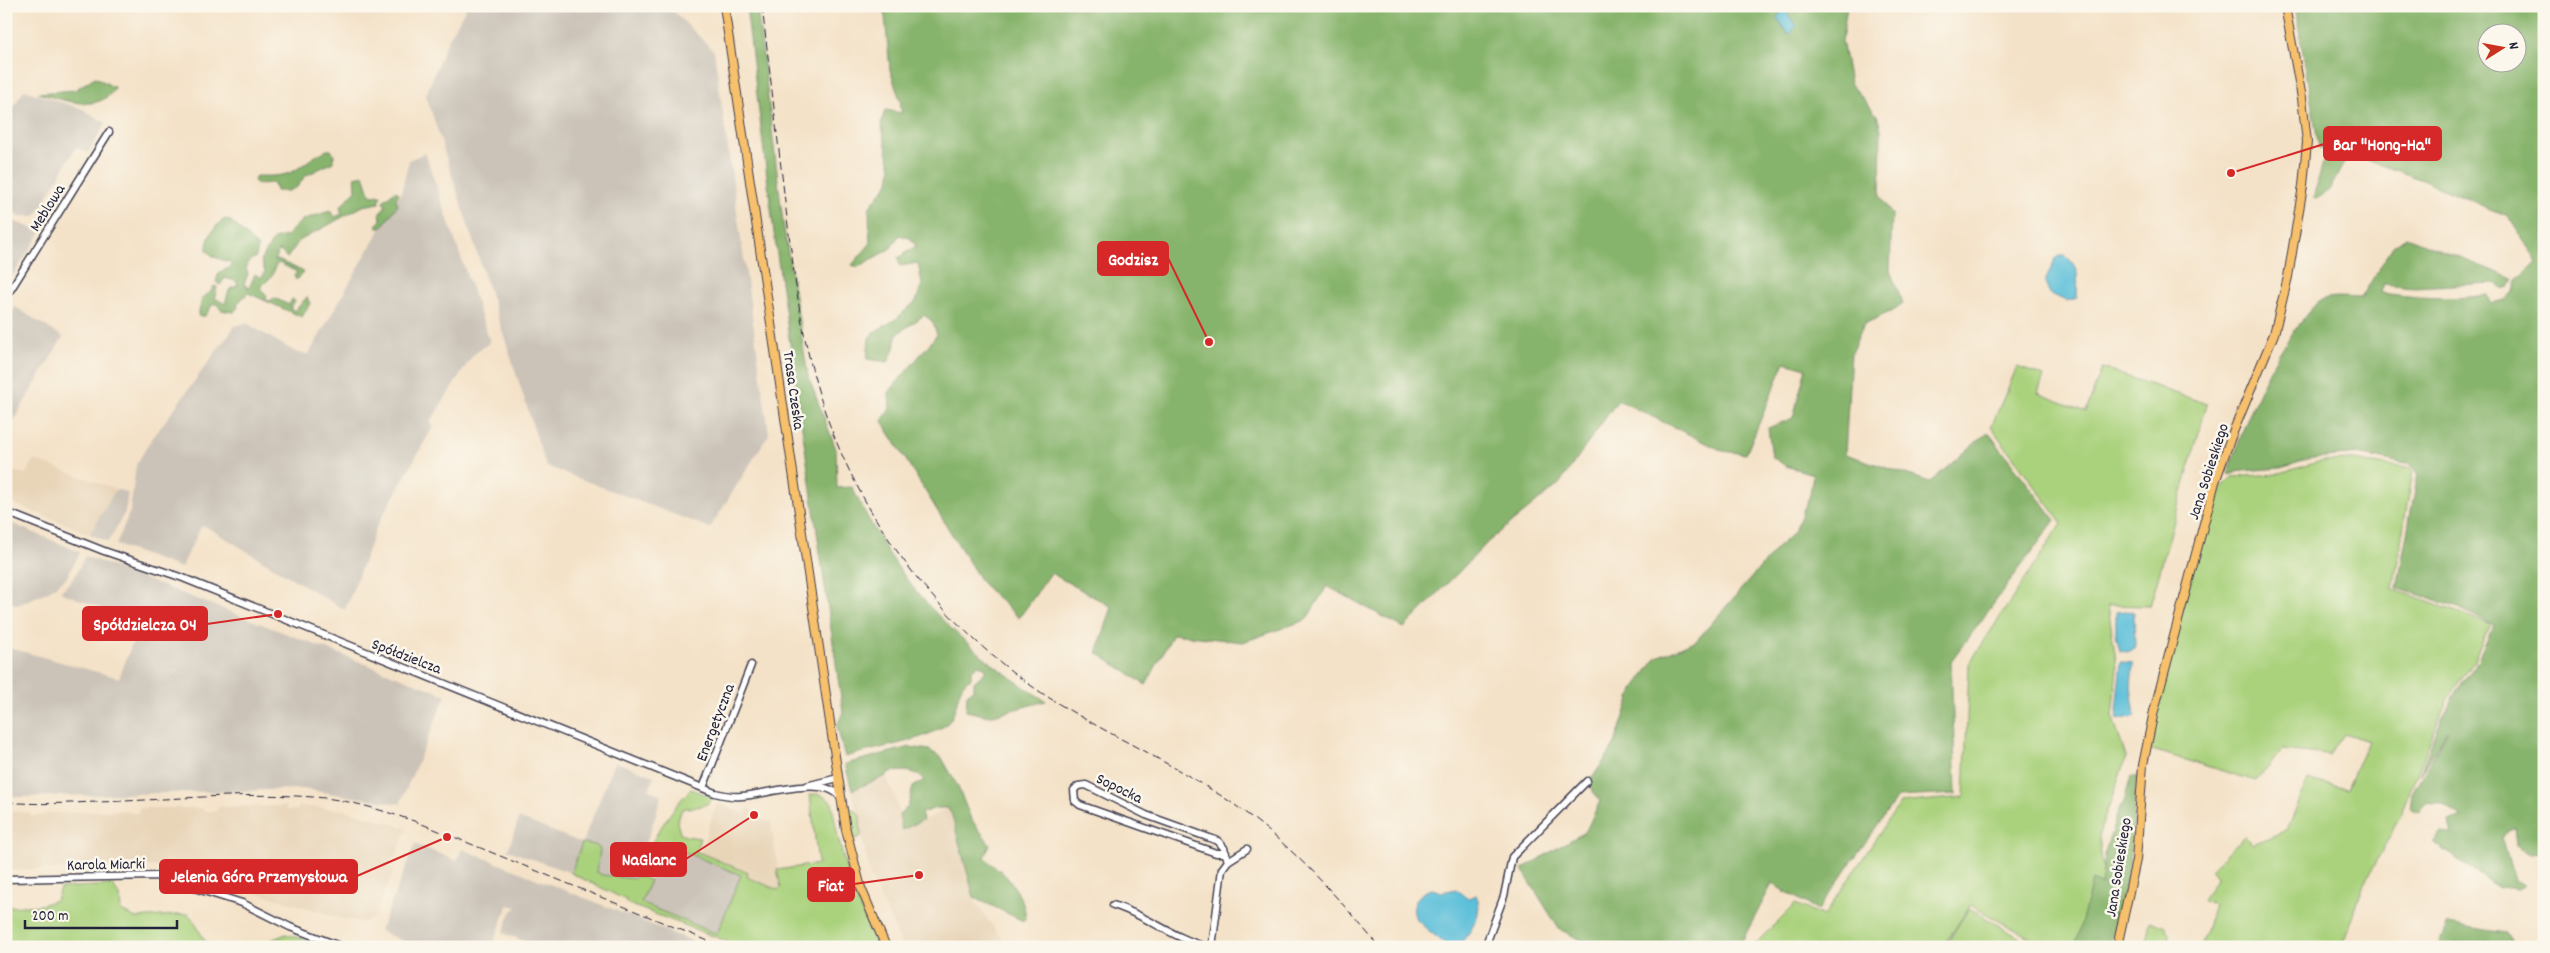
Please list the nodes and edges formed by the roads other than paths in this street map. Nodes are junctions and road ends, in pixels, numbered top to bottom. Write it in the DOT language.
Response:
graph roads {
  1 [pos="724,6"];
  2 [pos="2285,6"];
  3 [pos="109,132"];
  4 [pos="6,297"];
  5 [pos="6,512"];
  6 [pos="751,665"];
  7 [pos="838,778"];
  8 [pos="1586,781"];
  9 [pos="803,787"];
  10 [pos="820,787"];
  11 [pos="703,788"];
  12 [pos="841,799"];
  13 [pos="1247,849"];
  14 [pos="1226,853"];
  15 [pos="1228,861"];
  16 [pos="6,879"];
  17 [pos="1113,905"];
  18 [pos="342,947"];
  19 [pos="886,947"];
  20 [pos="1207,947"];
  21 [pos="1212,947"];
  22 [pos="1485,947"];
  23 [pos="2117,947"];
  1 -- 7 [label="main road, Trasa Czeska"];
  2 -- 23 [label="main road, Jana Sobieskiego"];
  3 -- 4 [label="street, Meblowa"];
  5 -- 11 [label="street, Spółdzielcza"];
  6 -- 11 [label="street, Energetyczna"];
  7 -- 9 [label="street, Spółdzielcza"];
  7 -- 10 [label="street, Spółdzielcza"];
  7 -- 12 [label="main road"];
  8 -- 22 [label="street"];
  9 -- 10 [label="street, Spółdzielcza"];
  9 -- 11 [label="street, Spółdzielcza"];
  10 -- 12 [label="street, Spółdzielcza"];
  12 -- 19 [label="main road"];
  13 -- 15 [label="street"];
  14 -- 14 [label="street, Sopocka"];
  14 -- 15 [label="street"];
  15 -- 21 [label="street"];
  16 -- 18 [label="street, Karola Miarki"];
  17 -- 20 [label="street"];
}
